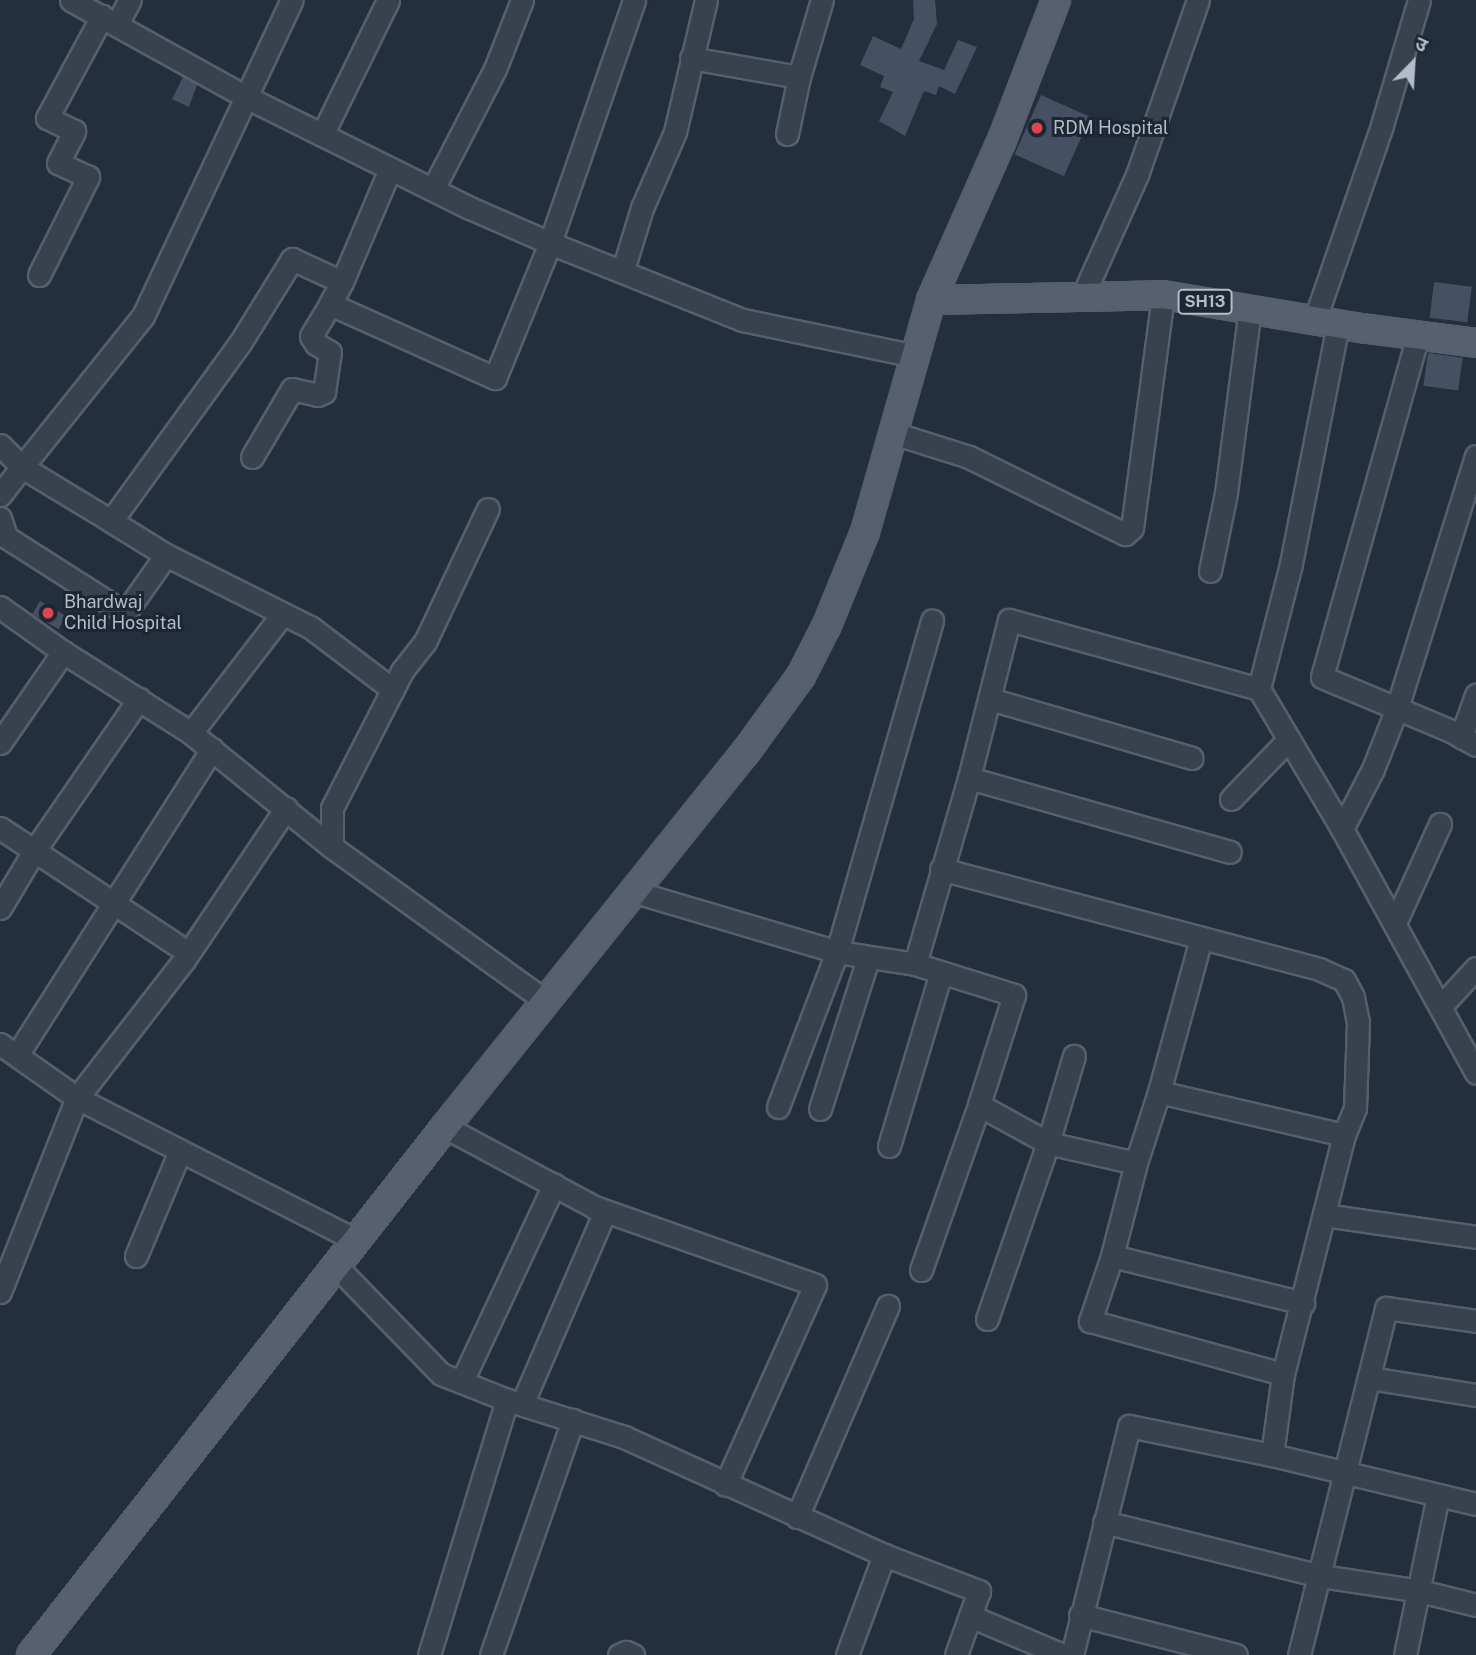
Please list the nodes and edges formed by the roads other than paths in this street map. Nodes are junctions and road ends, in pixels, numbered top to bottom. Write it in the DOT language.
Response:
graph roads {
  1 [pos="71,0"];
  2 [pos="130,0"];
  3 [pos="292,0"];
  4 [pos="388,0"];
  5 [pos="522,0"];
  6 [pos="634,0"];
  7 [pos="706,0"];
  8 [pos="822,0"];
  9 [pos="1056,0"];
  10 [pos="1198,0"];
  11 [pos="1419,0"];
  12 [pos="109,20"];
  13 [pos="691,58"];
  14 [pos="799,77"];
  15 [pos="248,98"];
  16 [pos="787,134"];
  17 [pos="322,135"];
  18 [pos="390,169"];
  19 [pos="433,189"];
  20 [pos="550,243"];
  21 [pos="623,270"];
  22 [pos="39,275"];
  23 [pos="342,282"];
  24 [pos="1083,295"];
  25 [pos="1163,295"];
  26 [pos="931,300"];
  27 [pos="330,304"];
  28 [pos="1250,309"];
  29 [pos="1327,321"];
  30 [pos="1418,335"];
  31 [pos="1476,342"];
  32 [pos="915,356"];
  33 [pos="893,433"];
  34 [pos="0,445"];
  35 [pos="1476,456"];
  36 [pos="252,457"];
  37 [pos="22,467"];
  38 [pos="0,495"];
  39 [pos="488,509"];
  40 [pos="111,521"];
  41 [pos="2,533"];
  42 [pos="166,555"];
  43 [pos="1210,571"];
  44 [pos="0,607"];
  45 [pos="282,615"];
  46 [pos="932,620"];
  47 [pos="63,652"];
  48 [pos="1259,689"];
  49 [pos="393,690"];
  50 [pos="1476,695"];
  51 [pos="139,699"];
  52 [pos="989,699"];
  53 [pos="1397,708"];
  54 [pos="191,733"];
  55 [pos="1288,740"];
  56 [pos="1468,741"];
  57 [pos="0,743"];
  58 [pos="212,749"];
  59 [pos="1192,758"];
  60 [pos="969,778"];
  61 [pos="1231,799"];
  62 [pos="286,808"];
  63 [pos="1440,824"];
  64 [pos="0,828"];
  65 [pos="1342,830"];
  66 [pos="332,847"];
  67 [pos="34,851"];
  68 [pos="1230,852"];
  69 [pos="941,869"];
  70 [pos="635,892"];
  71 [pos="113,901"];
  72 [pos="0,908"];
  73 [pos="1395,923"];
  74 [pos="1201,938"];
  75 [pos="177,945"];
  76 [pos="838,952"];
  77 [pos="868,959"];
  78 [pos="915,964"];
  79 [pos="1476,968"];
  80 [pos="941,973"];
  81 [pos="547,1002"];
  82 [pos="1441,1006"];
  83 [pos="8,1050"];
  84 [pos="1074,1056"];
  85 [pos="1476,1073"];
  86 [pos="1159,1092"];
  87 [pos="77,1098"];
  88 [pos="979,1105"];
  89 [pos="778,1107"];
  90 [pos="820,1110"];
  91 [pos="445,1127"];
  92 [pos="1344,1135"];
  93 [pos="1048,1143"];
  94 [pos="889,1146"];
  95 [pos="180,1151"];
  96 [pos="1136,1163"];
  97 [pos="554,1185"];
  98 [pos="605,1210"];
  99 [pos="1324,1214"];
  100 [pos="1476,1237"];
  101 [pos="356,1240"];
  102 [pos="136,1256"];
  103 [pos="1112,1256"];
  104 [pos="336,1266"];
  105 [pos="922,1270"];
  106 [pos="0,1292"];
  107 [pos="1303,1303"];
  108 [pos="888,1306"];
  109 [pos="987,1319"];
  110 [pos="1476,1321"];
  111 [pos="1283,1374"];
  112 [pos="1370,1378"];
  113 [pos="462,1381"];
  114 [pos="1476,1395"];
  115 [pos="514,1402"];
  116 [pos="573,1420"];
  117 [pos="1272,1455"];
  118 [pos="1346,1473"];
  119 [pos="725,1485"];
  120 [pos="1438,1495"];
  121 [pos="1476,1504"];
  122 [pos="797,1517"];
  123 [pos="1104,1522"];
  124 [pos="884,1555"];
  125 [pos="1321,1576"];
  126 [pos="1420,1591"];
  127 [pos="1476,1605"];
  128 [pos="1080,1615"];
  129 [pos="970,1616"];
  130 [pos="31,1655"];
  131 [pos="429,1655"];
  132 [pos="491,1655"];
  133 [pos="619,1655"];
  134 [pos="633,1655"];
  135 [pos="847,1655"];
  136 [pos="956,1655"];
  137 [pos="1063,1655"];
  138 [pos="1072,1655"];
  139 [pos="1236,1655"];
  140 [pos="1299,1655"];
  141 [pos="1405,1655"];
  1 -- 12 [label="street"];
  2 -- 12 [label="street"];
  3 -- 15 [label="street"];
  4 -- 17 [label="street"];
  5 -- 19 [label="street"];
  6 -- 20 [label="street"];
  7 -- 13 [label="street"];
  8 -- 14 [label="street"];
  9 -- 26 [label="main road"];
  10 -- 24 [label="street"];
  11 -- 29 [label="street"];
  12 -- 15 [label="street"];
  12 -- 22 [label="street"];
  13 -- 14 [label="street"];
  13 -- 21 [label="street"];
  14 -- 16 [label="street"];
  15 -- 17 [label="street"];
  15 -- 37 [label="street"];
  17 -- 18 [label="street"];
  18 -- 19 [label="street"];
  18 -- 23 [label="street"];
  19 -- 20 [label="street"];
  20 -- 21 [label="street"];
  20 -- 27 [label="street"];
  21 -- 32 [label="street"];
  23 -- 27 [label="street"];
  23 -- 40 [label="street"];
  24 -- 25 [label="main road, SH13"];
  24 -- 26 [label="main road, SH13"];
  25 -- 28 [label="main road, SH13"];
  25 -- 33 [label="street"];
  26 -- 32 [label="main road"];
  27 -- 36 [label="street"];
  28 -- 29 [label="main road, SH13"];
  28 -- 43 [label="street"];
  29 -- 30 [label="main road, SH13"];
  29 -- 48 [label="street"];
  30 -- 31 [label="main road, SH13"];
  30 -- 53 [label="street"];
  32 -- 33 [label="main road"];
  33 -- 70 [label="main road"];
  34 -- 37 [label="street"];
  35 -- 53 [label="street"];
  37 -- 38 [label="street"];
  37 -- 40 [label="street"];
  39 -- 49 [label="street"];
  40 -- 42 [label="street"];
  41 -- 42 [label="street"];
  42 -- 45 [label="street"];
  44 -- 47 [label="street"];
  45 -- 49 [label="street"];
  45 -- 54 [label="street"];
  46 -- 76 [label="street"];
  47 -- 51 [label="street"];
  47 -- 57 [label="street"];
  48 -- 52 [label="street"];
  48 -- 55 [label="street"];
  49 -- 66 [label="street"];
  50 -- 56 [label="street"];
  51 -- 54 [label="street"];
  51 -- 67 [label="street"];
  52 -- 59 [label="street"];
  52 -- 60 [label="street"];
  53 -- 56 [label="street"];
  53 -- 65 [label="street"];
  54 -- 58 [label="street"];
  55 -- 61 [label="street"];
  55 -- 65 [label="street"];
  58 -- 62 [label="street"];
  58 -- 71 [label="street"];
  60 -- 68 [label="street"];
  60 -- 69 [label="street"];
  62 -- 66 [label="street"];
  62 -- 87 [label="street"];
  63 -- 73 [label="street"];
  64 -- 67 [label="street"];
  65 -- 73 [label="street"];
  66 -- 81 [label="street"];
  67 -- 71 [label="street"];
  67 -- 72 [label="street"];
  69 -- 74 [label="street"];
  69 -- 78 [label="street"];
  70 -- 76 [label="street"];
  70 -- 81 [label="main road"];
  71 -- 75 [label="street"];
  71 -- 83 [label="street"];
  73 -- 82 [label="street"];
  74 -- 86 [label="street"];
  74 -- 92 [label="street"];
  76 -- 77 [label="street"];
  76 -- 89 [label="street"];
  77 -- 78 [label="street"];
  77 -- 90 [label="street"];
  78 -- 80 [label="street"];
  79 -- 82 [label="street"];
  80 -- 88 [label="street"];
  80 -- 94 [label="street"];
  81 -- 91 [label="main road"];
  82 -- 85 [label="street"];
  83 -- 87 [label="street"];
  84 -- 93 [label="street"];
  86 -- 92 [label="street"];
  86 -- 96 [label="street"];
  87 -- 95 [label="street"];
  87 -- 106 [label="street"];
  88 -- 93 [label="street"];
  88 -- 105 [label="street"];
  91 -- 97 [label="street"];
  91 -- 101 [label="main road"];
  92 -- 99 [label="street"];
  93 -- 96 [label="street"];
  93 -- 109 [label="street"];
  95 -- 101 [label="street"];
  95 -- 102 [label="street"];
  96 -- 103 [label="street"];
  97 -- 98 [label="street"];
  97 -- 113 [label="street"];
  98 -- 115 [label="street"];
  98 -- 119 [label="street"];
  99 -- 100 [label="street"];
  99 -- 107 [label="street"];
  101 -- 104 [label="main road"];
  103 -- 107 [label="street"];
  103 -- 111 [label="street"];
  104 -- 113 [label="street"];
  104 -- 130 [label="main road"];
  107 -- 111 [label="street"];
  108 -- 122 [label="street"];
  110 -- 112 [label="street"];
  111 -- 117 [label="street"];
  112 -- 114 [label="street"];
  112 -- 118 [label="street"];
  113 -- 115 [label="street"];
  115 -- 116 [label="street"];
  115 -- 131 [label="street"];
  116 -- 119 [label="street"];
  116 -- 132 [label="street"];
  117 -- 118 [label="street"];
  117 -- 123 [label="street"];
  118 -- 120 [label="street"];
  118 -- 125 [label="street"];
  119 -- 122 [label="street"];
  120 -- 121 [label="street"];
  120 -- 126 [label="street"];
  122 -- 124 [label="street"];
  123 -- 125 [label="street"];
  123 -- 128 [label="street"];
  124 -- 129 [label="street"];
  124 -- 135 [label="street"];
  125 -- 126 [label="street"];
  125 -- 140 [label="street"];
  126 -- 127 [label="street"];
  126 -- 141 [label="street"];
  128 -- 138 [label="street"];
  128 -- 139 [label="street"];
  129 -- 136 [label="street"];
  129 -- 137 [label="street"];
  133 -- 134 [label="street"];
}
